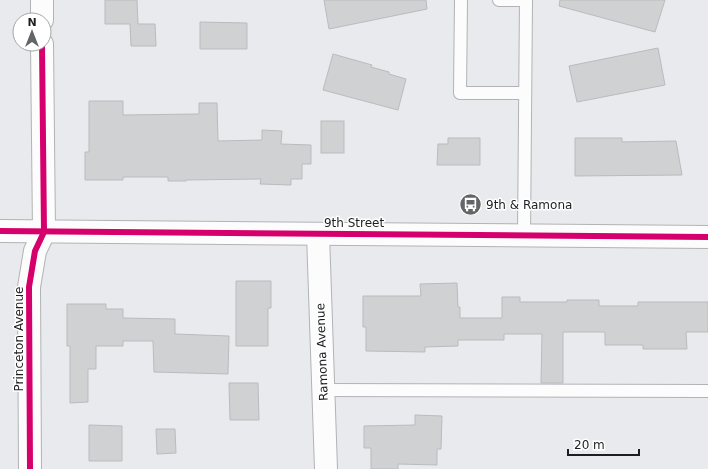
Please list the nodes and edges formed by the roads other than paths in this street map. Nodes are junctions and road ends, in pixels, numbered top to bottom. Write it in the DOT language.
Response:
graph roads {
  1 [pos="42,0"];
  2 [pos="461,0"];
  3 [pos="499,0"];
  4 [pos="42,12"];
  5 [pos="42,52"];
  6 [pos="525,94"];
  7 [pos="0,231"];
  8 [pos="44,232"];
  9 [pos="318,234"];
  10 [pos="524,236"];
  11 [pos="708,237"];
  12 [pos="323,390"];
  13 [pos="708,391"];
  14 [pos="30,469"];
  15 [pos="326,469"];
  1 -- 4 [label="street"];
  2 -- 6 [label="lane"];
  3 -- 6 [label="lane"];
  5 -- 8 [label="street, Princeton Avenue"];
  6 -- 10 [label="lane"];
  7 -- 8 [label="street, 9th Street"];
  8 -- 9 [label="street, 9th Street"];
  8 -- 14 [label="street, Princeton Avenue"];
  9 -- 10 [label="street, 9th Street"];
  9 -- 12 [label="street, Ramona Avenue"];
  10 -- 11 [label="street, 9th Street"];
  12 -- 13 [label="lane"];
  12 -- 15 [label="street, Ramona Avenue"];
}
